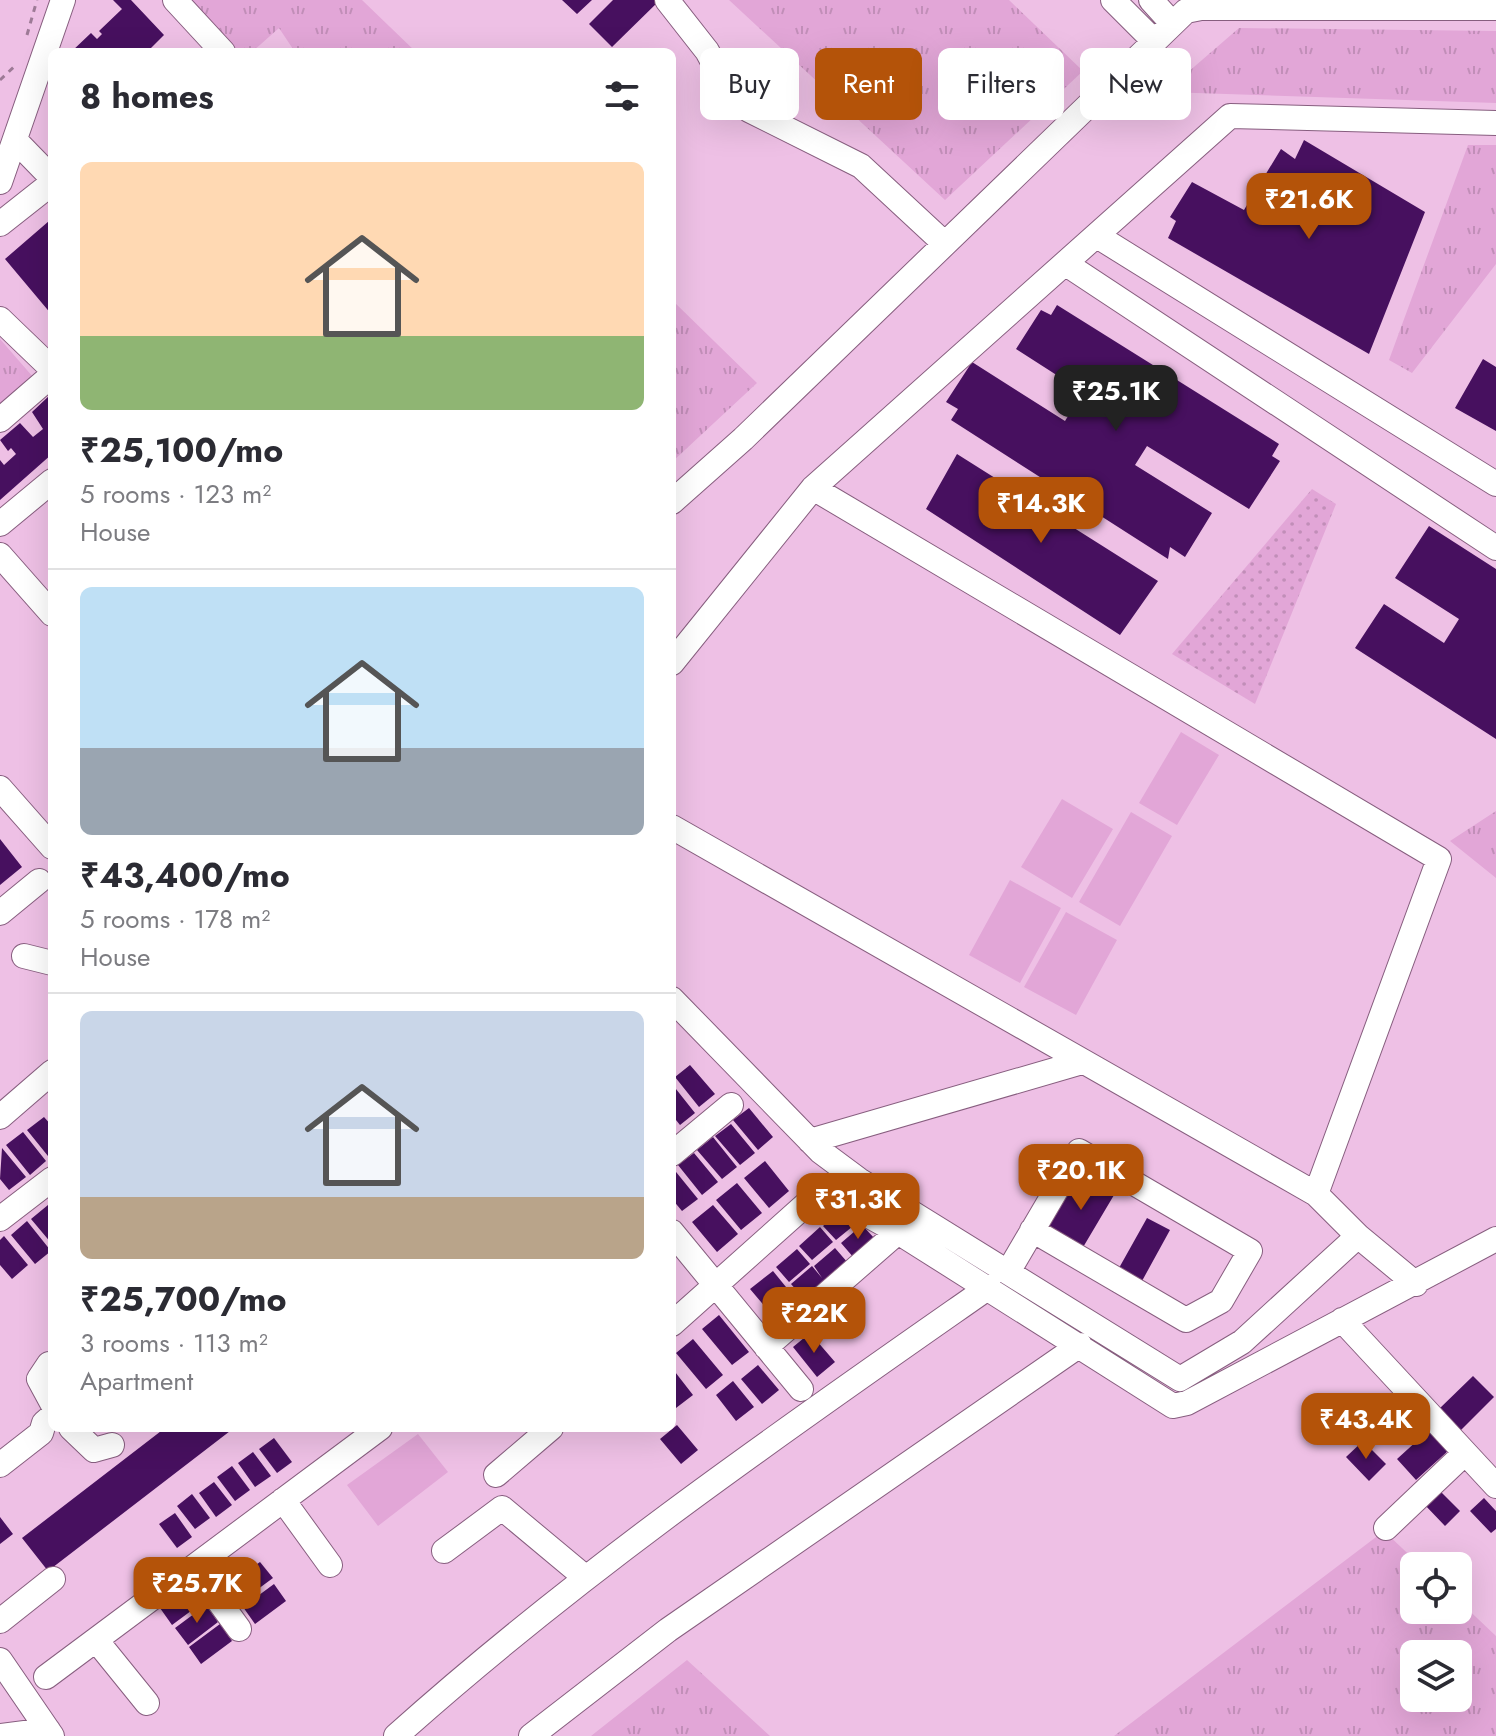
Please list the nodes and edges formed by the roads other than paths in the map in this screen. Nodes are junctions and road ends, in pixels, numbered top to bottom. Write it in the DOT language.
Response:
graph roads {
  1 [pos="63,0"];
  2 [pos="175,0"];
  3 [pos="667,0"];
  4 [pos="1113,0"];
  5 [pos="1151,0"];
  6 [pos="1496,8"];
  7 [pos="1171,22"];
  8 [pos="1153,40"];
  9 [pos="219,48"];
  10 [pos="1496,123"];
  11 [pos="15,140"];
  12 [pos="48,176"];
  13 [pos="0,182"];
  14 [pos="48,183"];
  15 [pos="0,224"];
  16 [pos="1097,236"];
  17 [pos="944,243"];
  18 [pos="1066,264"];
  19 [pos="0,319"];
  20 [pos="48,365"];
  21 [pos="48,378"];
  22 [pos="0,420"];
  23 [pos="48,484"];
  24 [pos="1496,484"];
  25 [pos="813,488"];
  26 [pos="676,498"];
  27 [pos="0,524"];
  28 [pos="1496,548"];
  29 [pos="0,555"];
  30 [pos="48,609"];
  31 [pos="676,658"];
  32 [pos="0,788"];
  33 [pos="676,829"];
  34 [pos="48,842"];
  35 [pos="39,881"];
  36 [pos="0,913"];
  37 [pos="24,956"];
  38 [pos="48,962"];
  39 [pos="676,1003"];
  40 [pos="1082,1062"];
  41 [pos="48,1075"];
  42 [pos="731,1105"];
  43 [pos="0,1117"];
  44 [pos="810,1141"];
  45 [pos="676,1151"];
  46 [pos="48,1182"];
  47 [pos="1316,1194"];
  48 [pos="0,1219"];
  49 [pos="1032,1230"];
  50 [pos="898,1232"];
  51 [pos="1358,1236"];
  52 [pos="676,1237"];
  53 [pos="1496,1239"];
  54 [pos="998,1279"];
  55 [pos="1416,1284"];
  56 [pos="716,1286"];
  57 [pos="1342,1320"];
  58 [pos="676,1321"];
  59 [pos="1080,1345"];
  60 [pos="766,1347"];
  61 [pos="48,1366"];
  62 [pos="801,1389"];
  63 [pos="48,1396"];
  64 [pos="48,1428"];
  65 [pos="75,1432"];
  66 [pos="94,1432"];
  67 [pos="375,1432"];
  68 [pos="546,1432"];
  69 [pos="114,1436"];
  70 [pos="1465,1453"];
  71 [pos="0,1465"];
  72 [pos="496,1475"];
  73 [pos="1496,1486"];
  74 [pos="283,1500"];
  75 [pos="1386,1528"];
  76 [pos="444,1551"];
  77 [pos="330,1565"];
  78 [pos="194,1567"];
  79 [pos="586,1578"];
  80 [pos="53,1579"];
  81 [pos="0,1621"];
  82 [pos="239,1629"];
  83 [pos="96,1640"];
  84 [pos="0,1660"];
  85 [pos="46,1677"];
  86 [pos="147,1703"];
  87 [pos="50,1733"];
  88 [pos="0,1736"];
  89 [pos="396,1736"];
  90 [pos="531,1736"];
  1 -- 11 [label="street"];
  2 -- 9 [label="street"];
  3 -- 17 [label="street"];
  4 -- 8 [label="street"];
  5 -- 7 [label="street"];
  6 -- 7 [label="street"];
  7 -- 8 [label="street"];
  8 -- 17 [label="street"];
  10 -- 16 [label="street"];
  11 -- 12 [label="street"];
  11 -- 13 [label="street"];
  14 -- 15 [label="street"];
  16 -- 18 [label="street"];
  16 -- 24 [label="street"];
  17 -- 26 [label="street"];
  18 -- 25 [label="street"];
  18 -- 28 [label="street"];
  19 -- 20 [label="street"];
  21 -- 22 [label="street"];
  23 -- 27 [label="street"];
  25 -- 31 [label="street"];
  25 -- 47 [label="street"];
  29 -- 30 [label="street"];
  32 -- 34 [label="street"];
  33 -- 40 [label="street"];
  35 -- 36 [label="street"];
  37 -- 38 [label="street"];
  39 -- 44 [label="street"];
  40 -- 44 [label="street"];
  40 -- 47 [label="street"];
  41 -- 43 [label="street"];
  42 -- 45 [label="street"];
  44 -- 54 [label="street"];
  46 -- 48 [label="street"];
  47 -- 51 [label="street"];
  49 -- 49 [label="street"];
  49 -- 54 [label="street"];
  50 -- 54 [label="street"];
  50 -- 56 [label="street"];
  50 -- 60 [label="street"];
  51 -- 54 [label="street"];
  51 -- 55 [label="street"];
  52 -- 56 [label="street"];
  53 -- 55 [label="street"];
  54 -- 59 [label="street"];
  54 -- 79 [label="street"];
  55 -- 57 [label="street"];
  56 -- 58 [label="street"];
  56 -- 60 [label="street"];
  57 -- 59 [label="street"];
  57 -- 70 [label="street"];
  59 -- 90 [label="street"];
  60 -- 62 [label="street"];
  61 -- 63 [label="street"];
  64 -- 71 [label="street"];
  65 -- 69 [label="street"];
  66 -- 69 [label="street"];
  67 -- 74 [label="street"];
  68 -- 72 [label="street"];
  70 -- 73 [label="street"];
  70 -- 75 [label="street"];
  74 -- 77 [label="street"];
  74 -- 78 [label="street"];
  76 -- 79 [label="street"];
  78 -- 82 [label="street"];
  78 -- 83 [label="street"];
  79 -- 89 [label="street"];
  80 -- 81 [label="street"];
  83 -- 85 [label="street"];
  83 -- 86 [label="street"];
  84 -- 87 [label="street"];
  87 -- 88 [label="street"];
}
